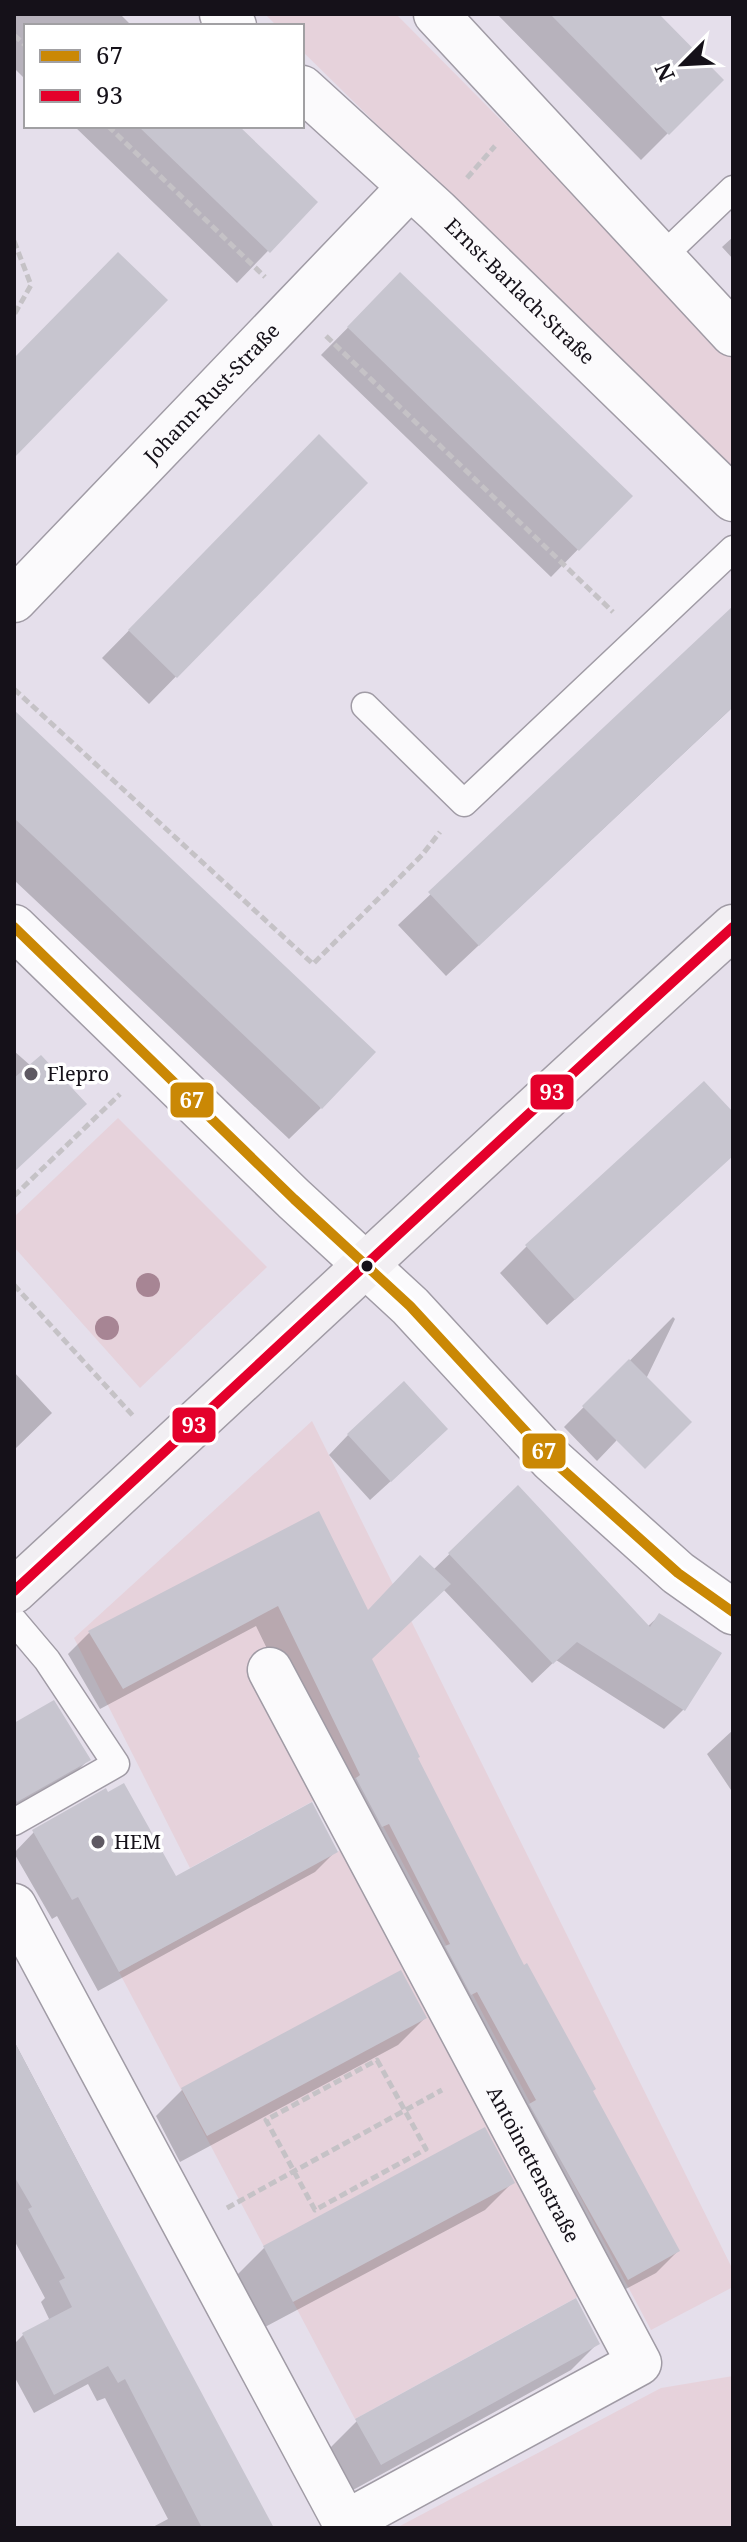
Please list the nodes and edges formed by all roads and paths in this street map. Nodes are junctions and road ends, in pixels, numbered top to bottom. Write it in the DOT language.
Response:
graph roads {
  1 [pos="436,14"];
  2 [pos="304,90"];
  3 [pos="527,110"];
  4 [pos="110,128"];
  5 [pos="733,189"];
  6 [pos="424,199"];
  7 [pos="14,241"];
  8 [pos="662,257"];
  9 [pos="296,307"];
  10 [pos="14,315"];
  11 [pos="733,334"];
  12 [pos="733,499"];
  13 [pos="733,549"];
  14 [pos="14,600"];
  15 [pos="640,638"];
  16 [pos="14,689"];
  17 [pos="365,706"];
  18 [pos="464,803"];
  19 [pos="14,927"];
  20 [pos="733,927"];
  21 [pos="154,1061"];
  22 [pos="14,1196"];
  23 [pos="367,1266"];
  24 [pos="14,1285"];
  25 [pos="165,1451"];
  26 [pos="14,1591"];
  27 [pos="733,1612"];
  28 [pos="14,1621"];
  29 [pos="270,1670"];
  30 [pos="14,1822"];
  31 [pos="14,1906"];
  32 [pos="482,2069"];
  33 [pos="405,2111"];
  34 [pos="293,2171"];
  35 [pos="187,2230"];
  36 [pos="343,2526"];
  1 -- 3 [label="street"];
  2 -- 6 [label="street, Ernst-Barlach-Straße"];
  3 -- 6 [label="path"];
  3 -- 8 [label="street"];
  4 -- 9 [label="path"];
  5 -- 8 [label="lane"];
  6 -- 9 [label="street, Johann-Rust-Straße"];
  6 -- 12 [label="street, Ernst-Barlach-Straße"];
  7 -- 10 [label="path"];
  8 -- 11 [label="street"];
  9 -- 14 [label="street, Johann-Rust-Straße"];
  9 -- 15 [label="path"];
  13 -- 15 [label="lane"];
  15 -- 18 [label="lane"];
  16 -- 18 [label="path"];
  17 -- 18 [label="lane"];
  19 -- 21 [label="street"];
  20 -- 23 [label="main road"];
  21 -- 22 [label="path"];
  21 -- 23 [label="street"];
  23 -- 25 [label="main road"];
  23 -- 27 [label="street"];
  24 -- 25 [label="path"];
  25 -- 26 [label="main road"];
  28 -- 30 [label="lane"];
  29 -- 32 [label="street, Antoinettenstraße"];
  31 -- 35 [label="street, Antoinettenstraße"];
  32 -- 33 [label="path"];
  32 -- 36 [label="street, Antoinettenstraße"];
  33 -- 34 [label="path"];
  33 -- 34 [label="path"];
  33 -- 34 [label="path"];
  34 -- 35 [label="path"];
  35 -- 36 [label="street, Antoinettenstraße"];
}
